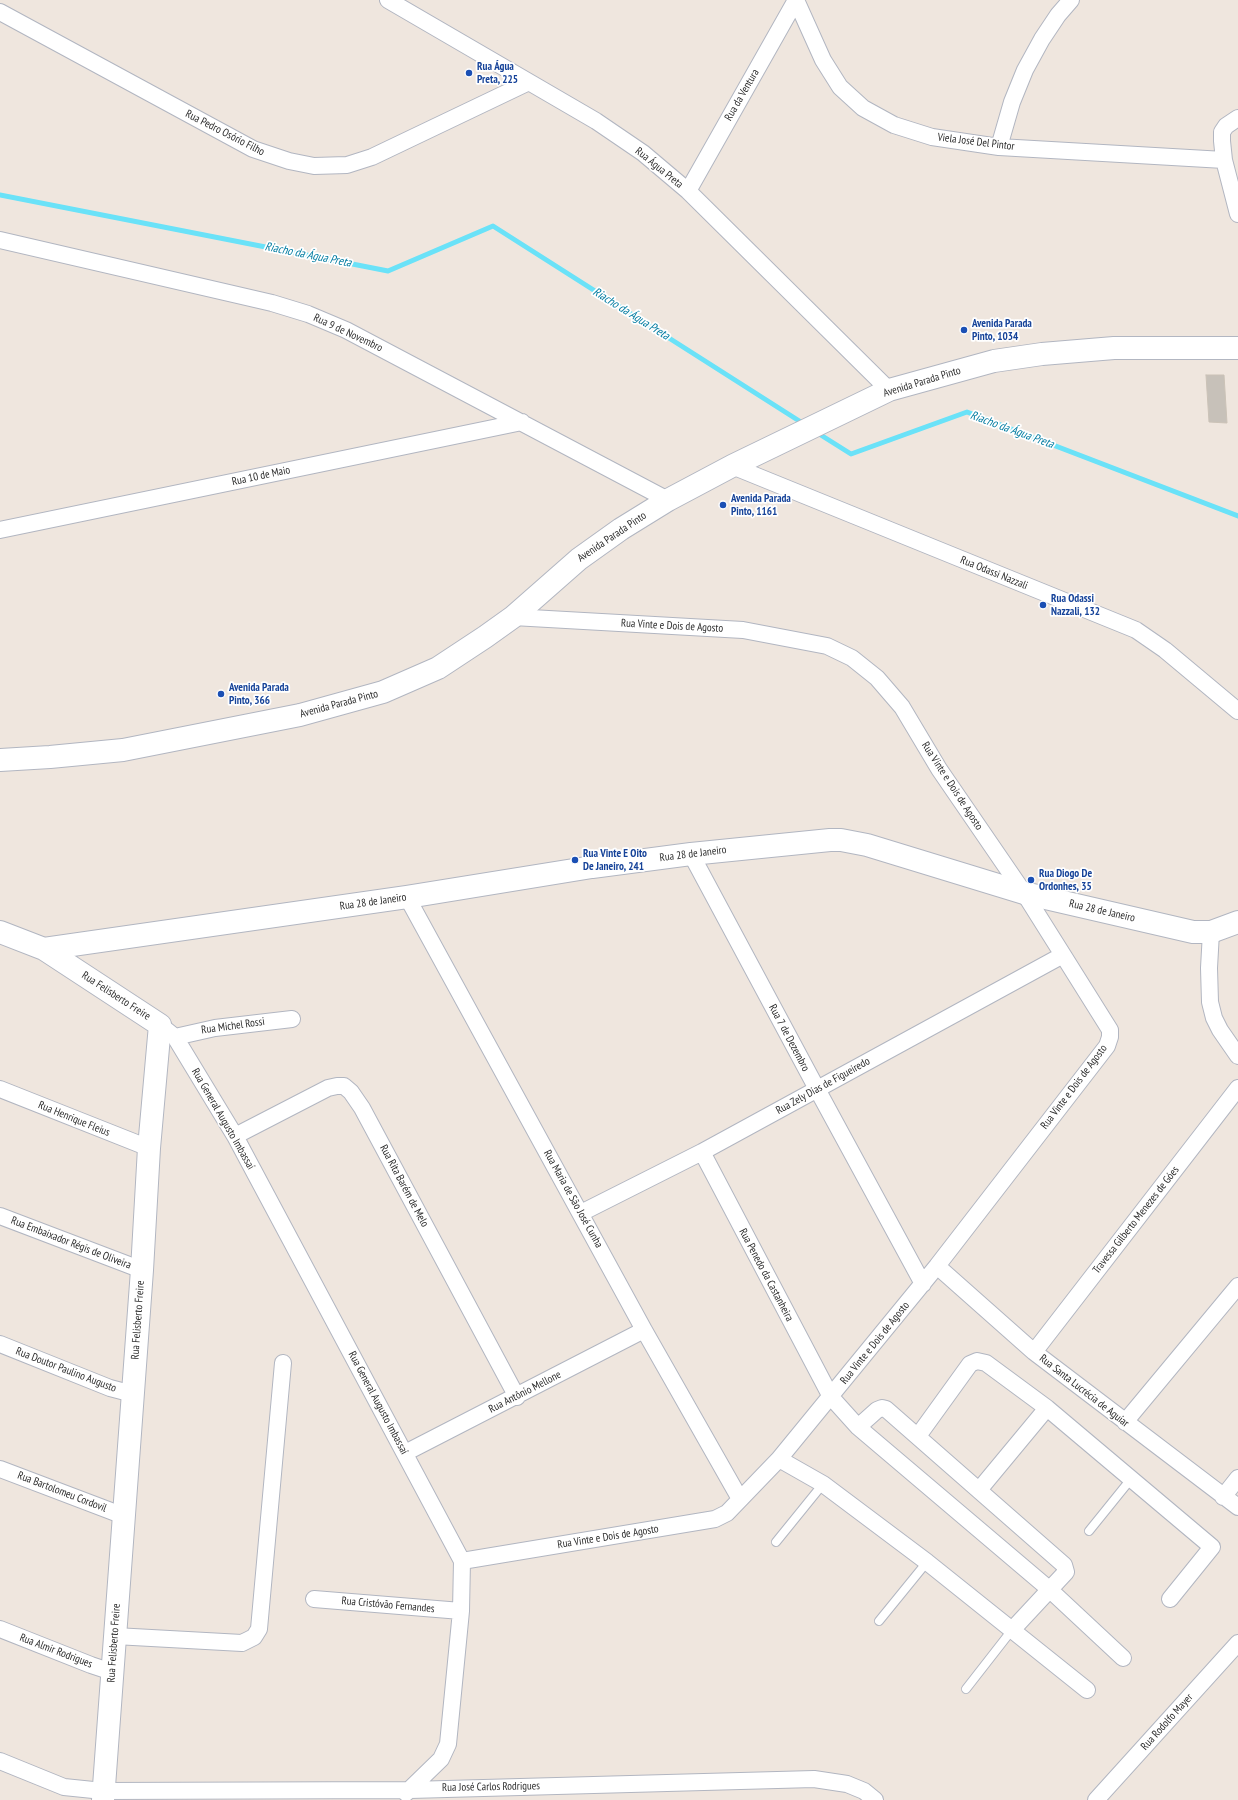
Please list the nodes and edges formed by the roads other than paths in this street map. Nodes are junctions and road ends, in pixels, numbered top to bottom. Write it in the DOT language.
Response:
graph roads {
  1 [pos="388,0"];
  2 [pos="796,0"];
  3 [pos="1072,0"];
  4 [pos="0,12"];
  5 [pos="528,82"];
  6 [pos="1238,118"];
  7 [pos="999,147"];
  8 [pos="1224,160"];
  9 [pos="688,191"];
  10 [pos="1238,214"];
  11 [pos="0,240"];
  12 [pos="1238,348"];
  13 [pos="889,390"];
  14 [pos="522,422"];
  15 [pos="732,466"];
  16 [pos="668,500"];
  17 [pos="0,530"];
  18 [pos="513,617"];
  19 [pos="1238,711"];
  20 [pos="0,760"];
  21 [pos="692,854"];
  22 [pos="1024,893"];
  23 [pos="407,897"];
  24 [pos="1238,922"];
  25 [pos="0,932"];
  26 [pos="1211,932"];
  27 [pos="44,949"];
  28 [pos="1063,955"];
  29 [pos="292,1019"];
  30 [pos="168,1031"];
  31 [pos="1238,1056"];
  32 [pos="1238,1088"];
  33 [pos="0,1089"];
  34 [pos="817,1089"];
  35 [pos="234,1136"];
  36 [pos="148,1148"];
  37 [pos="702,1152"];
  38 [pos="581,1213"];
  39 [pos="0,1216"];
  40 [pos="937,1266"];
  41 [pos="142,1270"];
  42 [pos="923,1284"];
  43 [pos="1238,1286"];
  44 [pos="644,1330"];
  45 [pos="0,1344"];
  46 [pos="1034,1352"];
  47 [pos="283,1363"];
  48 [pos="133,1394"];
  49 [pos="517,1397"];
  50 [pos="831,1397"];
  51 [pos="1047,1408"];
  52 [pos="1125,1422"];
  53 [pos="858,1427"];
  54 [pos="918,1436"];
  55 [pos="405,1453"];
  56 [pos="779,1459"];
  57 [pos="0,1469"];
  58 [pos="1238,1478"];
  59 [pos="1131,1479"];
  60 [pos="823,1484"];
  61 [pos="979,1490"];
  62 [pos="1223,1497"];
  63 [pos="740,1499"];
  64 [pos="1238,1508"];
  65 [pos="124,1516"];
  66 [pos="1089,1531"];
  67 [pos="776,1542"];
  68 [pos="462,1560"];
  69 [pos="927,1562"];
  70 [pos="1048,1589"];
  71 [pos="314,1599"];
  72 [pos="1170,1599"];
  73 [pos="461,1611"];
  74 [pos="879,1621"];
  75 [pos="0,1629"];
  76 [pos="1012,1630"];
  77 [pos="115,1636"];
  78 [pos="1238,1643"];
  79 [pos="1123,1658"];
  80 [pos="112,1672"];
  81 [pos="966,1689"];
  82 [pos="1087,1690"];
  83 [pos="0,1761"];
  84 [pos="405,1795"];
  85 [pos="103,1796"];
  86 [pos="875,1800"];
  87 [pos="1096,1800"];
  1 -- 5 [label="street, Rua Água Preta"];
  2 -- 7 [label="street, Viela José Del Pintor"];
  2 -- 9 [label="street, Rua da Ventura"];
  3 -- 7 [label="street"];
  4 -- 5 [label="street, Rua Pedro Osório Filho"];
  5 -- 9 [label="street, Rua Água Preta"];
  6 -- 8 [label="street"];
  7 -- 8 [label="street, Viela José Del Pintor"];
  8 -- 10 [label="street"];
  9 -- 13 [label="street, Rua Água Preta"];
  11 -- 14 [label="street, Rua 9 de Novembro"];
  12 -- 13 [label="street, Avenida Parada Pinto"];
  13 -- 15 [label="street, Avenida Parada Pinto"];
  14 -- 16 [label="street, Rua 9 de Novembro"];
  14 -- 17 [label="street, Rua 10 de Maio"];
  15 -- 16 [label="street, Avenida Parada Pinto"];
  15 -- 19 [label="street, Rua Odassi Nazzali"];
  16 -- 18 [label="street, Avenida Parada Pinto"];
  18 -- 20 [label="street, Avenida Parada Pinto"];
  18 -- 22 [label="street, Rua Vinte e Dois de Agosto"];
  21 -- 22 [label="street, Rua 28 de Janeiro"];
  21 -- 23 [label="street, Rua 28 de Janeiro"];
  21 -- 34 [label="street, Rua 7 de Dezembro"];
  22 -- 26 [label="street, Rua 28 de Janeiro"];
  22 -- 28 [label="street, Rua Vinte e Dois de Agosto"];
  23 -- 27 [label="street, Rua 28 de Janeiro"];
  23 -- 38 [label="street, Rua Maria de São José Cunha"];
  24 -- 26 [label="street, Rua 28 de Janeiro"];
  25 -- 27 [label="street, Rua Felisberto Freire"];
  26 -- 31 [label="street"];
  27 -- 30 [label="street, Rua Felisberto Freire"];
  28 -- 34 [label="street, Rua Zely Dias de Figueiredo"];
  28 -- 40 [label="street, Rua Vinte e Dois de Agosto"];
  29 -- 30 [label="street, Rua Michel Rossi"];
  30 -- 35 [label="street, Rua General Augusto Imbassaí"];
  30 -- 36 [label="street, Rua Felisberto Freire"];
  32 -- 46 [label="street, Travessa Gilberto Menezes de Góes"];
  33 -- 36 [label="street, Rua Henrique Fleius"];
  34 -- 37 [label="street, Rua Zely Dias de Figueiredo"];
  34 -- 42 [label="street, Rua 7 de Dezembro"];
  35 -- 49 [label="street, Rua Rita Barém de Melo"];
  35 -- 55 [label="street, Rua General Augusto Imbassaí"];
  36 -- 41 [label="street, Rua Felisberto Freire"];
  37 -- 38 [label="street, Rua Zely Dias de Figueiredo"];
  37 -- 50 [label="street, Rua Penedo da Castanheira"];
  38 -- 44 [label="street, Rua Maria de São José Cunha"];
  39 -- 41 [label="street, Rua Embaixador Régis de Oliveira"];
  40 -- 42 [label="street, Rua Vinte e Dois de Agosto"];
  40 -- 46 [label="street, Rua Santa Lucrécia de Aguiar"];
  41 -- 48 [label="street, Rua Felisberto Freire"];
  42 -- 50 [label="street, Rua Vinte e Dois de Agosto"];
  43 -- 52 [label="street"];
  44 -- 49 [label="street, Rua Antônio Mellone"];
  44 -- 63 [label="street, Rua Maria de São José Cunha"];
  45 -- 48 [label="street, Rua Doutor Paulino Augusto"];
  46 -- 52 [label="street, Rua Santa Lucrécia de Aguiar"];
  47 -- 77 [label="street"];
  48 -- 65 [label="street, Rua Felisberto Freire"];
  49 -- 55 [label="street, Rua Antônio Mellone"];
  50 -- 53 [label="street, Rua Penedo da Castanheira"];
  50 -- 56 [label="street, Rua Vinte e Dois de Agosto"];
  51 -- 54 [label="street"];
  51 -- 59 [label="street"];
  51 -- 61 [label="street"];
  52 -- 62 [label="street, Rua Santa Lucrécia de Aguiar"];
  53 -- 54 [label="street"];
  53 -- 70 [label="street, Rua Penedo da Castanheira"];
  54 -- 61 [label="street"];
  55 -- 68 [label="street, Rua General Augusto Imbassaí"];
  56 -- 60 [label="street"];
  56 -- 63 [label="street, Rua Vinte e Dois de Agosto"];
  57 -- 65 [label="street, Rua Bartolomeu Cordovil"];
  58 -- 62 [label="street"];
  59 -- 66 [label="lane"];
  59 -- 72 [label="street"];
  60 -- 67 [label="lane"];
  60 -- 69 [label="street"];
  61 -- 70 [label="street"];
  62 -- 64 [label="street, Rua Santa Lucrécia de Aguiar"];
  63 -- 68 [label="street, Rua Vinte e Dois de Agosto"];
  65 -- 77 [label="street, Rua Felisberto Freire"];
  68 -- 73 [label="street, Rua General Augusto Imbassaí"];
  69 -- 74 [label="lane"];
  69 -- 76 [label="street"];
  70 -- 76 [label="street"];
  70 -- 79 [label="street, Rua Penedo da Castanheira"];
  71 -- 73 [label="street, Rua Cristóvão Fernandes"];
  73 -- 84 [label="street, Rua General Augusto Imbassaí"];
  75 -- 80 [label="street, Rua Almir Rodrigues"];
  76 -- 81 [label="lane"];
  76 -- 82 [label="street"];
  77 -- 80 [label="street, Rua Felisberto Freire"];
  78 -- 87 [label="street, Rua Rodolfo Mayer"];
  80 -- 85 [label="street, Rua Felisberto Freire"];
  83 -- 85 [label="street, Rua José Carlos Rodrigues"];
  84 -- 85 [label="street, Rua José Carlos Rodrigues"];
  84 -- 86 [label="street, Rua José Carlos Rodrigues"];
}
